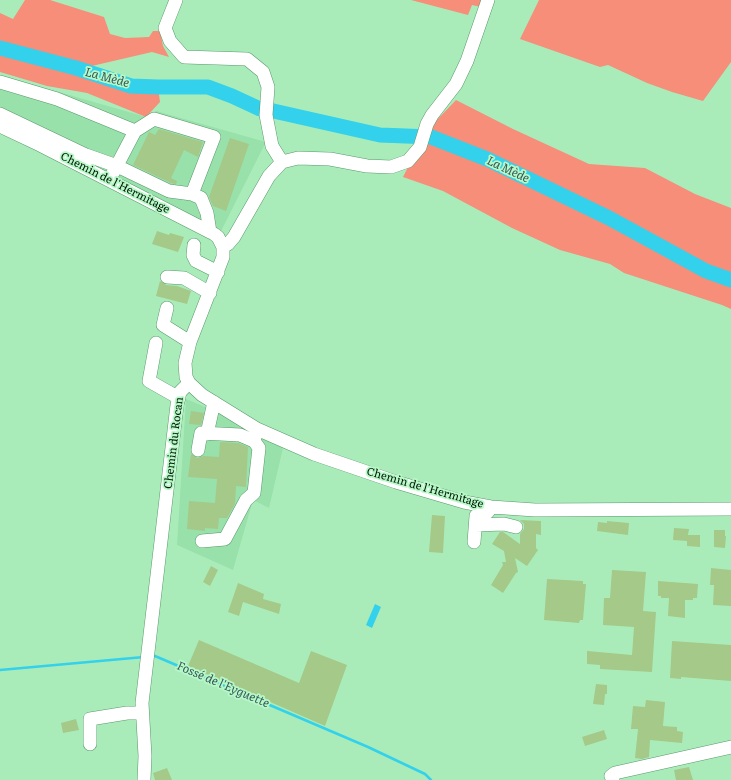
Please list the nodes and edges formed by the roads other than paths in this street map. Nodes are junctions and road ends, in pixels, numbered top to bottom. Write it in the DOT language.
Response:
graph roads {
  1 [pos="176,0"];
  2 [pos="488,0"];
  3 [pos="0,82"];
  4 [pos="0,114"];
  5 [pos="0,126"];
  6 [pos="135,131"];
  7 [pos="282,162"];
  8 [pos="117,166"];
  9 [pos="109,180"];
  10 [pos="192,194"];
  11 [pos="210,232"];
  12 [pos="194,245"];
  13 [pos="224,247"];
  14 [pos="218,272"];
  15 [pos="168,277"];
  16 [pos="210,293"];
  17 [pos="167,308"];
  18 [pos="190,342"];
  19 [pos="156,343"];
  20 [pos="189,383"];
  21 [pos="179,398"];
  22 [pos="214,402"];
  23 [pos="208,434"];
  24 [pos="256,435"];
  25 [pos="198,450"];
  26 [pos="491,507"];
  27 [pos="731,509"];
  28 [pos="476,525"];
  29 [pos="516,527"];
  30 [pos="202,541"];
  31 [pos="474,542"];
  32 [pos="142,713"];
  33 [pos="90,744"];
  34 [pos="731,747"];
  35 [pos="144,780"];
  36 [pos="613,780"];
  1 -- 7 [label="street"];
  2 -- 7 [label="street"];
  3 -- 6 [label="street"];
  4 -- 8 [label="street"];
  5 -- 9 [label="street, Chemin de l'Hermitage"];
  6 -- 8 [label="street"];
  6 -- 10 [label="street"];
  7 -- 13 [label="street, Chemin du Rocan"];
  8 -- 9 [label="street"];
  8 -- 10 [label="street"];
  9 -- 11 [label="street, Chemin de l'Hermitage"];
  10 -- 11 [label="street"];
  11 -- 13 [label="street, Chemin de l'Hermitage"];
  12 -- 14 [label="street"];
  13 -- 14 [label="street, Chemin du Rocan"];
  14 -- 16 [label="street, Chemin du Rocan"];
  15 -- 16 [label="street"];
  16 -- 18 [label="street, Chemin du Rocan"];
  17 -- 18 [label="street"];
  18 -- 20 [label="street, Chemin du Rocan"];
  19 -- 21 [label="street"];
  20 -- 21 [label="street, Chemin du Rocan"];
  20 -- 22 [label="street, Chemin de l'Hermitage"];
  21 -- 32 [label="street, Chemin du Rocan"];
  22 -- 23 [label="street"];
  22 -- 24 [label="street, Chemin de l'Hermitage"];
  23 -- 24 [label="street"];
  23 -- 25 [label="street"];
  24 -- 26 [label="street, Chemin de l'Hermitage"];
  24 -- 30 [label="street"];
  26 -- 27 [label="street, Chemin de l'Hermitage"];
  26 -- 28 [label="street"];
  28 -- 29 [label="street"];
  28 -- 31 [label="street"];
  32 -- 33 [label="street"];
  32 -- 35 [label="street, Chemin du Rocan"];
  34 -- 36 [label="street"];
}
